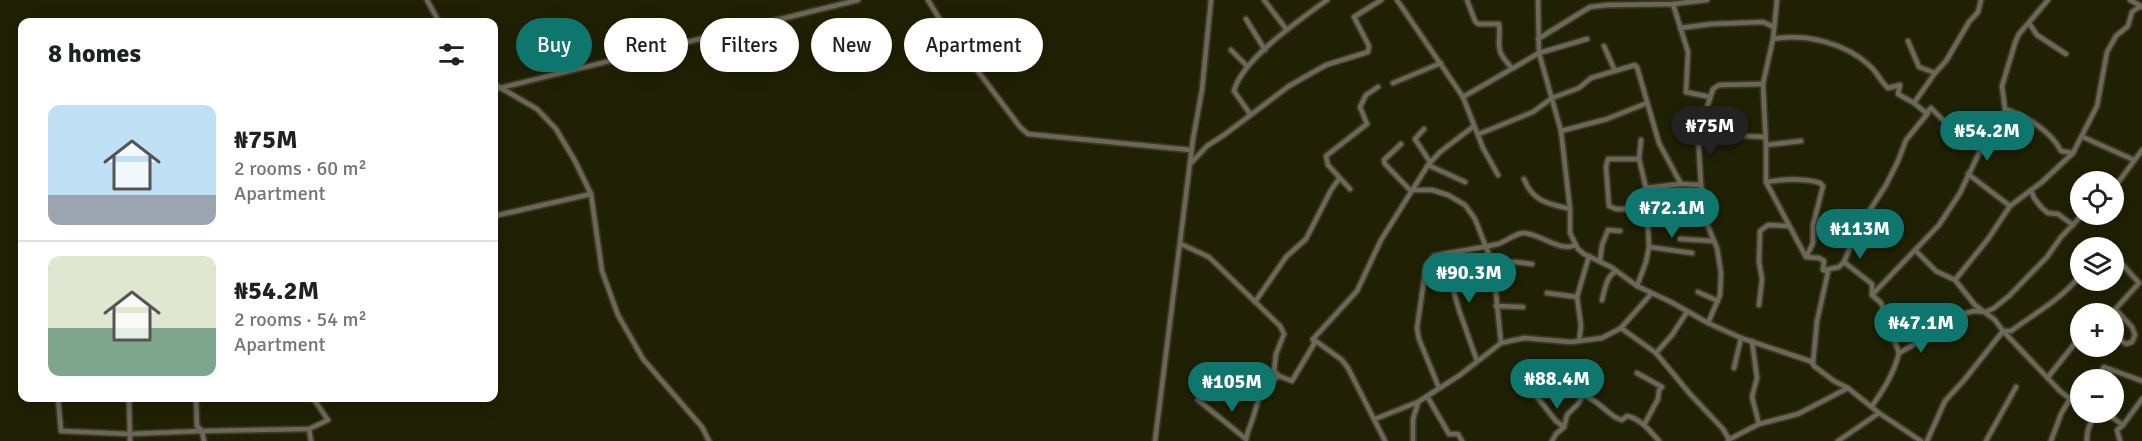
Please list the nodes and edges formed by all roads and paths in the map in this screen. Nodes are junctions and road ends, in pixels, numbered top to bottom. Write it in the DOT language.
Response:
graph roads {
  1 [pos="427,0"];
  2 [pos="858,0"];
  3 [pos="928,0"];
  4 [pos="1211,0"];
  5 [pos="1264,0"];
  6 [pos="1327,0"];
  7 [pos="1381,0"];
  8 [pos="1397,0"];
  9 [pos="1467,0"];
  10 [pos="1538,0"];
  11 [pos="1707,0"];
  12 [pos="1777,0"];
  13 [pos="1981,0"];
  14 [pos="2048,0"];
  15 [pos="2130,0"];
  16 [pos="1673,4"];
  17 [pos="2142,7"];
  18 [pos="437,18"];
  19 [pos="1246,19"];
  20 [pos="2029,23"];
  21 [pos="1774,27"];
  22 [pos="1680,28"];
  23 [pos="1287,30"];
  24 [pos="1538,39"];
  25 [pos="1587,39"];
  26 [pos="1773,39"];
  27 [pos="1908,41"];
  28 [pos="1604,46"];
  29 [pos="1231,50"];
  30 [pos="1265,50"];
  31 [pos="1539,53"];
  32 [pos="2066,54"];
  33 [pos="1441,63"];
  34 [pos="1247,66"];
  35 [pos="1512,68"];
  36 [pos="1615,70"];
  37 [pos="1935,73"];
  38 [pos="1393,83"];
  39 [pos="1763,84"];
  40 [pos="498,86"];
  41 [pos="498,87"];
  42 [pos="1378,87"];
  43 [pos="1463,97"];
  44 [pos="1710,97"];
  45 [pos="1552,98"];
  46 [pos="1647,103"];
  47 [pos="1914,103"];
  48 [pos="1931,108"];
  49 [pos="2005,109"];
  50 [pos="1250,114"];
  51 [pos="1474,126"];
  52 [pos="1699,128"];
  53 [pos="1424,129"];
  54 [pos="1561,130"];
  55 [pos="1479,134"];
  56 [pos="1765,136"];
  57 [pos="2084,136"];
  58 [pos="1641,140"];
  59 [pos="1801,141"];
  60 [pos="1401,144"];
  61 [pos="1766,145"];
  62 [pos="1191,150"];
  63 [pos="2142,150"];
  64 [pos="1980,151"];
  65 [pos="2073,153"];
  66 [pos="1639,159"];
  67 [pos="2134,160"];
  68 [pos="1190,164"];
  69 [pos="1429,164"];
  70 [pos="1968,174"];
  71 [pos="2124,174"];
  72 [pos="1498,175"];
  73 [pos="1339,179"];
  74 [pos="1524,179"];
  75 [pos="1465,182"];
  76 [pos="1766,182"];
  77 [pos="1681,184"];
  78 [pos="1701,185"];
  79 [pos="1646,188"];
  80 [pos="1350,189"];
  81 [pos="1410,190"];
  82 [pos="2031,190"];
  83 [pos="591,194"];
  84 [pos="2010,206"];
  85 [pos="1570,208"];
  86 [pos="1647,209"];
  87 [pos="498,215"];
  88 [pos="2070,223"];
  89 [pos="2073,225"];
  90 [pos="1789,226"];
  91 [pos="1620,231"];
  92 [pos="1680,239"];
  93 [pos="1714,241"];
  94 [pos="1181,244"];
  95 [pos="1575,245"];
  96 [pos="1486,246"];
  97 [pos="1649,248"];
  98 [pos="1914,250"];
  99 [pos="1443,254"];
  100 [pos="1692,254"];
  101 [pos="1589,256"];
  102 [pos="1806,257"];
  103 [pos="1600,261"];
  104 [pos="1844,262"];
  105 [pos="1493,264"];
  106 [pos="1532,264"];
  107 [pos="2124,266"];
  108 [pos="1823,270"];
  109 [pos="1616,271"];
  110 [pos="1955,280"];
  111 [pos="2140,281"];
  112 [pos="1637,286"];
  113 [pos="2070,288"];
  114 [pos="1698,292"];
  115 [pos="1547,293"];
  116 [pos="1651,294"];
  117 [pos="1872,295"];
  118 [pos="1577,297"];
  119 [pos="1602,300"];
  120 [pos="1718,301"];
  121 [pos="1255,302"];
  122 [pos="2122,303"];
  123 [pos="1759,305"];
  124 [pos="1496,306"];
  125 [pos="1523,307"];
  126 [pos="1687,312"];
  127 [pos="1986,312"];
  128 [pos="2124,320"];
  129 [pos="1708,323"];
  130 [pos="1621,328"];
  131 [pos="2003,331"];
  132 [pos="1741,338"];
  133 [pos="1313,339"];
  134 [pos="1579,341"];
  135 [pos="1752,341"];
  136 [pos="1501,343"];
  137 [pos="2124,343"];
  138 [pos="2070,350"];
  139 [pos="1656,353"];
  140 [pos="1899,353"];
  141 [pos="1812,360"];
  142 [pos="1478,361"];
  143 [pos="1734,368"];
  144 [pos="1637,373"];
  145 [pos="2124,374"];
  146 [pos="1279,376"];
  147 [pos="2048,377"];
  148 [pos="2142,381"];
  149 [pos="1525,382"];
  150 [pos="2016,387"];
  151 [pos="1439,388"];
  152 [pos="1848,388"];
  153 [pos="1427,396"];
  154 [pos="2070,399"];
  155 [pos="2142,399"];
  156 [pos="1198,400"];
  157 [pos="58,402"];
  158 [pos="129,402"];
  159 [pos="196,402"];
  160 [pos="316,402"];
  161 [pos="1418,402"];
  162 [pos="1872,406"];
  163 [pos="1879,413"];
  164 [pos="1375,419"];
  165 [pos="2090,423"];
  166 [pos="2120,423"];
  167 [pos="1759,424"];
  168 [pos="1644,425"];
  169 [pos="2123,425"];
  170 [pos="1564,427"];
  171 [pos="309,429"];
  172 [pos="202,430"];
  173 [pos="129,434"];
  174 [pos="1246,440"];
  175 [pos="1728,440"];
  176 [pos="130,441"];
  177 [pos="204,441"];
  178 [pos="311,441"];
  179 [pos="709,441"];
  180 [pos="1155,441"];
  181 [pos="1385,441"];
  182 [pos="1413,441"];
  183 [pos="1462,441"];
  184 [pos="1552,441"];
  185 [pos="1659,441"];
  186 [pos="1838,441"];
  187 [pos="1922,441"];
  188 [pos="1927,441"];
  189 [pos="1986,441"];
  190 [pos="2051,441"];
  191 [pos="2087,441"];
  192 [pos="2120,441"];
  1 -- 18 [label="street"];
  2 -- 40 [label="street"];
  3 -- 62 [label="street"];
  4 -- 62 [label="street"];
  5 -- 23 [label="street"];
  6 -- 23 [label="street"];
  7 -- 50 [label="street"];
  8 -- 33 [label="street"];
  9 -- 35 [label="street"];
  10 -- 24 [label="street"];
  11 -- 16 [label="street"];
  12 -- 21 [label="street"];
  13 -- 37 [label="street"];
  14 -- 20 [label="street"];
  15 -- 17 [label="street"];
  16 -- 22 [label="street"];
  16 -- 24 [label="street"];
  17 -- 57 [label="street"];
  19 -- 30 [label="street"];
  20 -- 32 [label="street"];
  20 -- 49 [label="street"];
  21 -- 22 [label="street"];
  21 -- 26 [label="street"];
  22 -- 44 [label="street"];
  23 -- 30 [label="street"];
  24 -- 31 [label="street"];
  25 -- 31 [label="street"];
  26 -- 39 [label="street"];
  26 -- 47 [label="street"];
  27 -- 37 [label="street"];
  28 -- 36 [label="street"];
  29 -- 34 [label="street"];
  30 -- 34 [label="street"];
  31 -- 35 [label="street"];
  31 -- 45 [label="street"];
  33 -- 38 [label="street"];
  33 -- 43 [label="street"];
  34 -- 50 [label="street"];
  35 -- 43 [label="street"];
  36 -- 45 [label="street"];
  36 -- 46 [label="street"];
  37 -- 47 [label="street"];
  39 -- 44 [label="street"];
  39 -- 56 [label="street"];
  41 -- 83 [label="street"];
  42 -- 73 [label="street"];
  43 -- 51 [label="street"];
  44 -- 52 [label="street"];
  45 -- 54 [label="street"];
  45 -- 55 [label="street"];
  46 -- 54 [label="street"];
  46 -- 77 [label="street"];
  47 -- 48 [label="street"];
  48 -- 64 [label="street"];
  48 -- 104 [label="street"];
  49 -- 64 [label="street"];
  49 -- 65 [label="street"];
  50 -- 68 [label="street"];
  51 -- 55 [label="street"];
  51 -- 69 [label="street"];
  52 -- 56 [label="street"];
  52 -- 78 [label="street"];
  53 -- 69 [label="street"];
  54 -- 85 [label="street"];
  55 -- 72 [label="street"];
  56 -- 61 [label="street"];
  57 -- 65 [label="street"];
  57 -- 67 [label="street"];
  58 -- 66 [label="street"];
  59 -- 61 [label="street"];
  60 -- 81 [label="street"];
  61 -- 76 [label="street"];
  62 -- 68 [label="street"];
  63 -- 67 [label="street"];
  64 -- 70 [label="street"];
  65 -- 82 [label="street"];
  66 -- 79 [label="street"];
  66 -- 86 [label="street"];
  67 -- 71 [label="street"];
  68 -- 94 [label="street"];
  69 -- 75 [label="street"];
  69 -- 81 [label="street"];
  70 -- 84 [label="street"];
  70 -- 98 [label="street"];
  73 -- 80 [label="street"];
  73 -- 121 [label="street"];
  74 -- 85 [label="street"];
  76 -- 90 [label="street"];
  76 -- 102 [label="street"];
  77 -- 78 [label="street"];
  77 -- 79 [label="street"];
  78 -- 93 [label="street"];
  79 -- 86 [label="street"];
  81 -- 96 [label="street"];
  81 -- 133 [label="street"];
  82 -- 84 [label="street"];
  82 -- 88 [label="street"];
  83 -- 87 [label="street"];
  83 -- 179 [label="street"];
  84 -- 110 [label="street"];
  85 -- 95 [label="street"];
  86 -- 97 [label="street"];
  89 -- 127 [label="street"];
  90 -- 102 [label="street"];
  90 -- 123 [label="street"];
  91 -- 103 [label="street"];
  92 -- 93 [label="street"];
  93 -- 120 [label="street"];
  94 -- 121 [label="street"];
  94 -- 180 [label="street"];
  95 -- 96 [label="street"];
  95 -- 101 [label="street"];
  96 -- 99 [label="street"];
  96 -- 105 [label="street"];
  97 -- 100 [label="street"];
  97 -- 112 [label="street"];
  98 -- 110 [label="street"];
  98 -- 117 [label="street"];
  99 -- 142 [label="street"];
  99 -- 151 [label="street"];
  101 -- 103 [label="street"];
  101 -- 118 [label="street"];
  102 -- 108 [label="street"];
  103 -- 109 [label="street"];
  104 -- 108 [label="street"];
  104 -- 117 [label="street"];
  105 -- 106 [label="street"];
  105 -- 124 [label="street"];
  107 -- 111 [label="street"];
  108 -- 141 [label="street"];
  109 -- 112 [label="street"];
  109 -- 119 [label="street"];
  110 -- 127 [label="street"];
  111 -- 122 [label="street"];
  112 -- 116 [label="street"];
  113 -- 131 [label="street"];
  114 -- 120 [label="street"];
  115 -- 118 [label="street"];
  116 -- 126 [label="street"];
  116 -- 130 [label="street"];
  117 -- 140 [label="street"];
  118 -- 134 [label="street"];
  120 -- 129 [label="street"];
  121 -- 146 [label="street"];
  124 -- 125 [label="street"];
  124 -- 136 [label="street"];
  126 -- 129 [label="street"];
  126 -- 139 [label="street"];
  127 -- 131 [label="street"];
  127 -- 140 [label="street"];
  128 -- 137 [label="street"];
  129 -- 132 [label="street"];
  130 -- 134 [label="street"];
  130 -- 139 [label="street"];
  131 -- 147 [label="street"];
  131 -- 188 [label="street"];
  132 -- 135 [label="street"];
  132 -- 143 [label="street"];
  133 -- 146 [label="street"];
  133 -- 164 [label="street"];
  134 -- 136 [label="street"];
  135 -- 141 [label="street"];
  135 -- 167 [label="street"];
  136 -- 142 [label="street"];
  138 -- 147 [label="street"];
  139 -- 175 [label="street"];
  140 -- 162 [label="street"];
  141 -- 152 [label="street"];
  142 -- 151 [label="street"];
  144 -- 168 [label="street"];
  145 -- 148 [label="street"];
  146 -- 174 [label="street"];
  147 -- 154 [label="street"];
  149 -- 170 [label="street"];
  150 -- 189 [label="street"];
  151 -- 153 [label="street"];
  152 -- 162 [label="street"];
  152 -- 167 [label="street"];
  153 -- 161 [label="street"];
  153 -- 183 [label="street"];
  154 -- 190 [label="street"];
  155 -- 169 [label="street"];
  156 -- 174 [label="street"];
  157 -- 173 [label="street"];
  158 -- 173 [label="street"];
  159 -- 172 [label="street"];
  160 -- 171 [label="street"];
  161 -- 164 [label="street"];
  161 -- 182 [label="street"];
  162 -- 163 [label="street"];
  163 -- 186 [label="street"];
  163 -- 187 [label="street"];
  164 -- 181 [label="street"];
  165 -- 191 [label="street"];
  166 -- 169 [label="street"];
  167 -- 175 [label="street"];
  168 -- 170 [label="street"];
  168 -- 185 [label="street"];
  169 -- 192 [label="street"];
  170 -- 184 [label="street"];
  171 -- 172 [label="street"];
  171 -- 178 [label="street"];
  172 -- 173 [label="street"];
  172 -- 177 [label="street"];
  173 -- 176 [label="street"];
}
